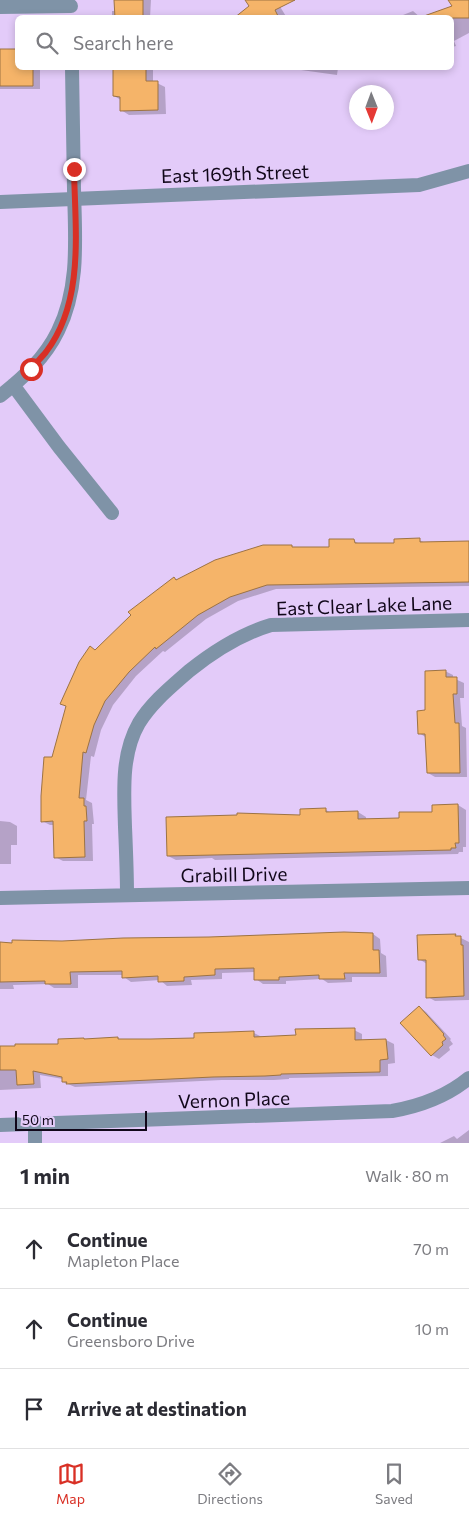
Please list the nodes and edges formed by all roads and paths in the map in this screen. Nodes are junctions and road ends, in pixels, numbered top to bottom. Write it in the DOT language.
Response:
graph roads {
  1 [pos="0,7"];
  2 [pos="71,8"];
  3 [pos="72,70"];
  4 [pos="469,171"];
  5 [pos="74,198"];
  6 [pos="0,202"];
  7 [pos="13,386"];
  8 [pos="0,396"];
  9 [pos="112,513"];
  10 [pos="469,620"];
  11 [pos="469,888"];
  12 [pos="127,895"];
  13 [pos="0,898"];
  14 [pos="466,1080"];
  15 [pos="35,1124"];
  16 [pos="0,1125"];
  17 [pos="35,1143"];
  1 -- 2 [label="street"];
  3 -- 5 [label="street"];
  4 -- 5 [label="street, East 169th Street"];
  5 -- 6 [label="street, East 169th Street"];
  5 -- 7 [label="street"];
  7 -- 8 [label="street"];
  7 -- 9 [label="street"];
  10 -- 12 [label="street, East Clear Lake Lane"];
  11 -- 12 [label="street, Grabill Drive"];
  12 -- 13 [label="street, Grabill Drive"];
  14 -- 15 [label="street, Vernon Place"];
  15 -- 16 [label="street, Vernon Place"];
  15 -- 17 [label="street"];
}
